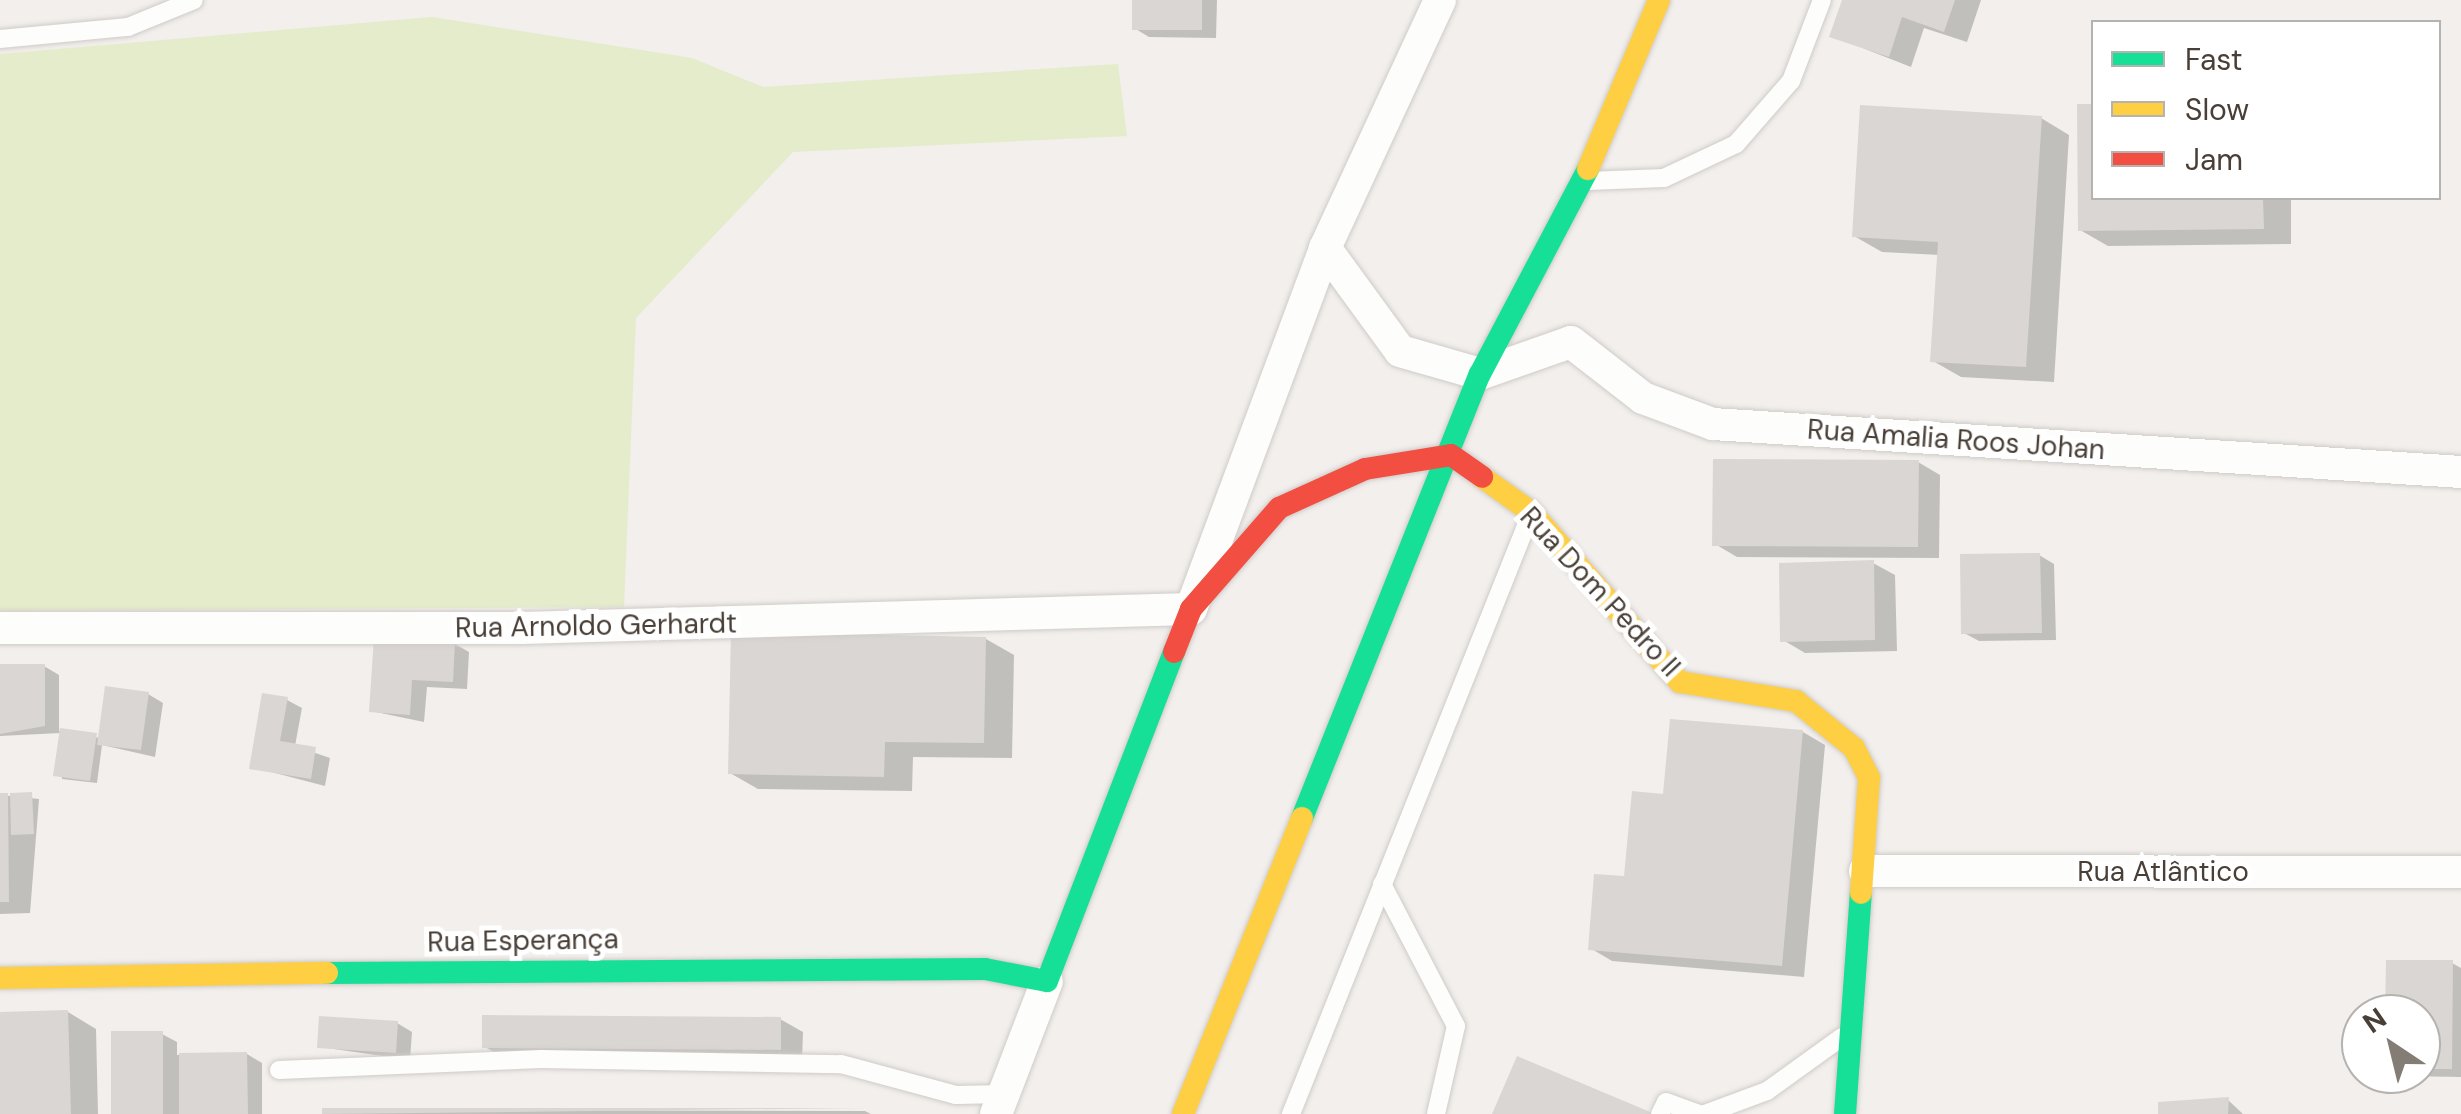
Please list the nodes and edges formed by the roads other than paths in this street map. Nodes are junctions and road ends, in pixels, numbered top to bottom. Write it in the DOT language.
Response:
graph roads {
  1 [pos="194,0"];
  2 [pos="1440,0"];
  3 [pos="1658,0"];
  4 [pos="1822,0"];
  5 [pos="0,39"];
  6 [pos="1583,181"];
  7 [pos="1325,248"];
  8 [pos="1480,374"];
  9 [pos="1451,455"];
  10 [pos="2461,472"];
  11 [pos="1531,512"];
  12 [pos="1191,609"];
  13 [pos="0,628"];
  14 [pos="1865,871"];
  15 [pos="2461,872"];
  16 [pos="1382,884"];
  17 [pos="0,978"];
  18 [pos="1046,981"];
  19 [pos="1851,1030"];
  20 [pos="280,1070"];
  21 [pos="1000,1104"];
  22 [pos="1184,1114"];
  23 [pos="1290,1114"];
  24 [pos="1436,1114"];
  25 [pos="1660,1114"];
  26 [pos="1702,1114"];
  27 [pos="1845,1114"];
  1 -- 5 [label="lane"];
  2 -- 7 [label="street"];
  3 -- 6 [label="street"];
  4 -- 6 [label="lane"];
  6 -- 8 [label="street"];
  7 -- 8 [label="street"];
  7 -- 12 [label="street"];
  8 -- 9 [label="street"];
  8 -- 10 [label="street, Rua Amalia Roos Johan"];
  9 -- 11 [label="street, Rua Dom Pedro II"];
  9 -- 12 [label="street"];
  9 -- 22 [label="street"];
  11 -- 14 [label="street, Rua Dom Pedro II"];
  11 -- 16 [label="lane"];
  12 -- 13 [label="street, Rua Arnoldo Gerhardt"];
  12 -- 18 [label="street"];
  14 -- 15 [label="street, Rua Atlântico"];
  14 -- 19 [label="street, Rua Dom Pedro II"];
  16 -- 23 [label="lane"];
  16 -- 24 [label="lane"];
  17 -- 18 [label="street, Rua Esperança"];
  18 -- 21 [label="street"];
  19 -- 26 [label="lane"];
  19 -- 27 [label="street, Rua Dom Pedro II"];
  20 -- 21 [label="lane"];
  25 -- 26 [label="lane"];
}
